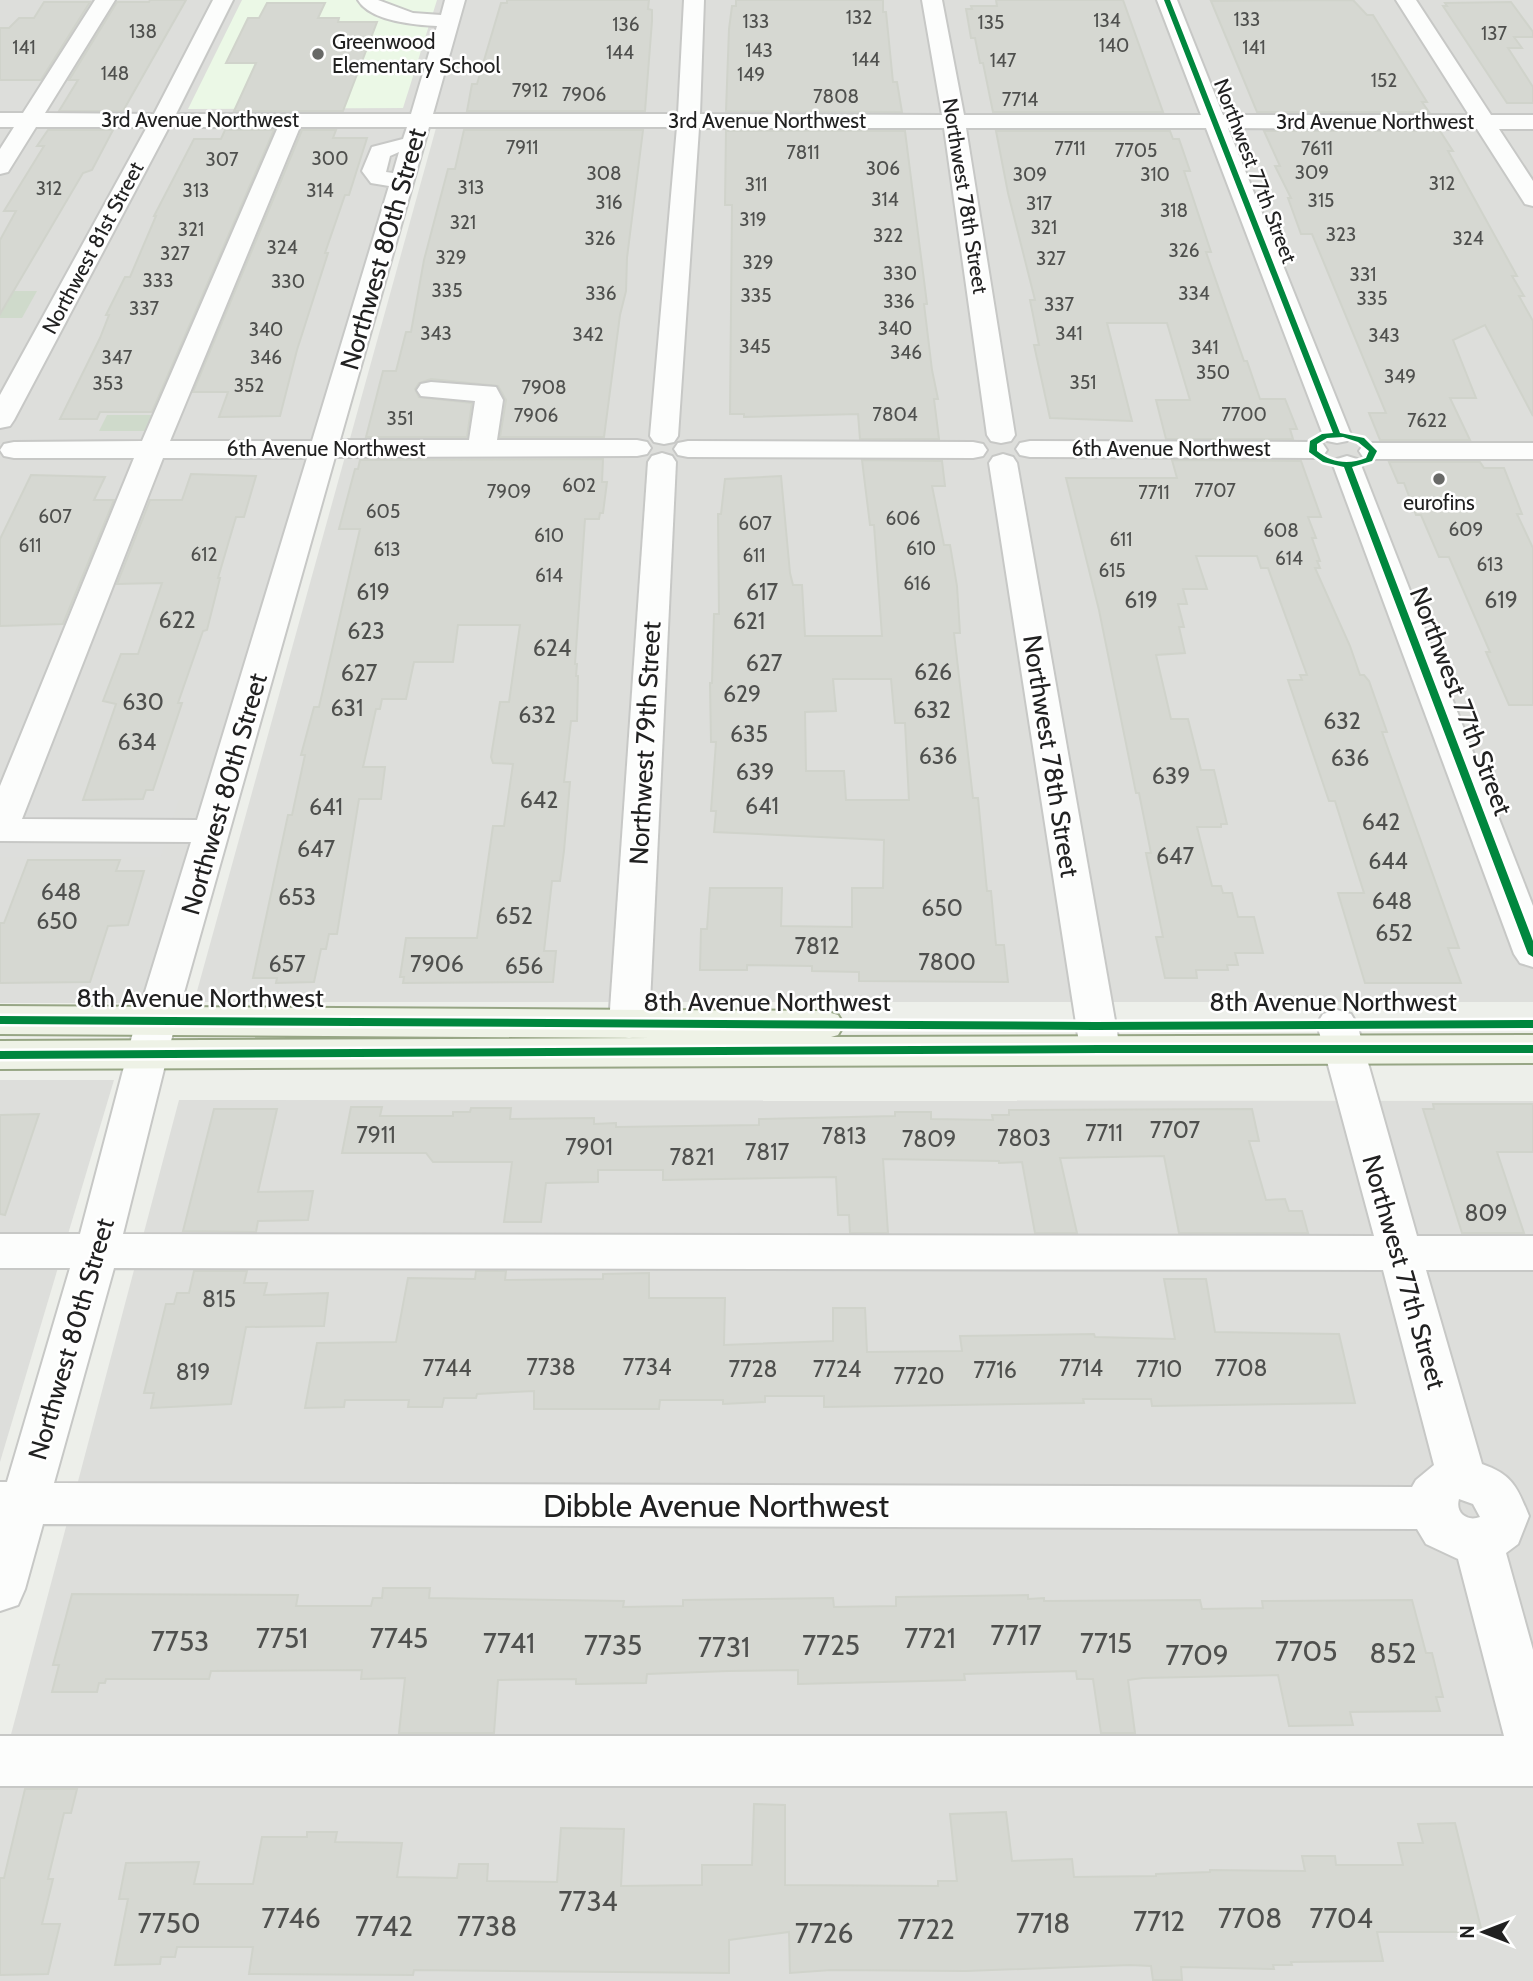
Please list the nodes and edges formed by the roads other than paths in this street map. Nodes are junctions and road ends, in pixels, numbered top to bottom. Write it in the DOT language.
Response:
graph roads {
  1 [pos="106,0"];
  2 [pos="223,0"];
  3 [pos="368,0"];
  4 [pos="455,0"];
  5 [pos="694,0"];
  6 [pos="932,0"];
  7 [pos="1167,0"];
  8 [pos="1406,0"];
  9 [pos="449,21"];
  10 [pos="0,120"];
  11 [pos="30,120"];
  12 [pos="162,120"];
  13 [pos="292,120"];
  14 [pos="688,121"];
  15 [pos="954,121"];
  16 [pos="1215,121"];
  17 [pos="1485,122"];
  18 [pos="1533,122"];
  19 [pos="416,133"];
  20 [pos="0,167"];
  21 [pos="1533,199"];
  22 [pos="430,390"];
  23 [pos="0,420"];
  24 [pos="5,449"];
  25 [pos="482,449"];
  26 [pos="663,449"];
  27 [pos="1002,449"];
  28 [pos="152,450"];
  29 [pos="325,450"];
  30 [pos="1352,450"];
  31 [pos="1533,451"];
  32 [pos="0,829"];
  33 [pos="213,831"];
  34 [pos="1533,954"];
  35 [pos="0,1020"];
  36 [pos="629,1024"];
  37 [pos="1533,1024"];
  38 [pos="1097,1037"];
  39 [pos="1340,1037"];
  40 [pos="152,1038"];
  41 [pos="1533,1049"];
  42 [pos="0,1055"];
  43 [pos="0,1251"];
  44 [pos="97,1251"];
  45 [pos="1398,1253"];
  46 [pos="1533,1253"];
  47 [pos="1447,1494"];
  48 [pos="12,1503"];
  49 [pos="1505,1520"];
  50 [pos="0,1589"];
  51 [pos="1533,1744"];
  52 [pos="0,1760"];
  53 [pos="1533,1761"];
  1 -- 11 [label="street"];
  2 -- 12 [label="street, Northwest 81st Street"];
  3 -- 9 [label="street"];
  4 -- 9 [label="street, Northwest 80th Street"];
  5 -- 14 [label="street, Northwest 79th Street"];
  6 -- 15 [label="street, Northwest 78th Street"];
  7 -- 16 [label="street, Northwest 77th Street"];
  8 -- 17 [label="street"];
  9 -- 19 [label="street, Northwest 80th Street"];
  10 -- 11 [label="street, 3rd Avenue Northwest"];
  11 -- 12 [label="street, 3rd Avenue Northwest"];
  11 -- 20 [label="street"];
  12 -- 13 [label="street, 3rd Avenue Northwest"];
  12 -- 23 [label="street, Northwest 81st Street"];
  13 -- 19 [label="street, 3rd Avenue Northwest"];
  13 -- 28 [label="street"];
  14 -- 15 [label="street, 3rd Avenue Northwest"];
  14 -- 19 [label="street, 3rd Avenue Northwest"];
  14 -- 26 [label="street, Northwest 79th Street"];
  15 -- 16 [label="street, 3rd Avenue Northwest"];
  15 -- 27 [label="street, Northwest 78th Street"];
  16 -- 17 [label="street, 3rd Avenue Northwest"];
  16 -- 30 [label="street, Northwest 77th Street"];
  17 -- 18 [label="street, 3rd Avenue Northwest"];
  17 -- 21 [label="street"];
  19 -- 29 [label="street, Northwest 80th Street"];
  22 -- 25 [label="street"];
  24 -- 28 [label="street, 6th Avenue Northwest"];
  25 -- 26 [label="street, 6th Avenue Northwest"];
  25 -- 29 [label="street, 6th Avenue Northwest"];
  26 -- 27 [label="street, 6th Avenue Northwest"];
  26 -- 36 [label="street, Northwest 79th Street"];
  27 -- 30 [label="street, 6th Avenue Northwest"];
  27 -- 38 [label="street, Northwest 78th Street"];
  28 -- 29 [label="street, 6th Avenue Northwest"];
  28 -- 32 [label="street"];
  29 -- 33 [label="street, Northwest 80th Street"];
  30 -- 31 [label="street"];
  30 -- 34 [label="street, Northwest 77th Street"];
  32 -- 33 [label="street"];
  33 -- 40 [label="street, Northwest 80th Street"];
  35 -- 40 [label="main road, 8th Avenue Northwest"];
  36 -- 38 [label="main road, 8th Avenue Northwest"];
  36 -- 40 [label="main road, 8th Avenue Northwest"];
  37 -- 39 [label="main road, 8th Avenue Northwest"];
  38 -- 39 [label="main road, 8th Avenue Northwest"];
  38 -- 40 [label="main road, 8th Avenue Northwest"];
  39 -- 41 [label="main road, 8th Avenue Northwest"];
  39 -- 45 [label="street, Northwest 77th Street"];
  40 -- 42 [label="main road, 8th Avenue Northwest"];
  40 -- 44 [label="street, Northwest 80th Street"];
  43 -- 44 [label="street"];
  44 -- 45 [label="street"];
  44 -- 48 [label="street, Northwest 80th Street"];
  45 -- 46 [label="street"];
  45 -- 47 [label="street, Northwest 77th Street"];
  47 -- 48 [label="street, Dibble Avenue Northwest"];
  47 -- 49 [label="street"];
  48 -- 50 [label="street, Northwest 80th Street"];
  49 -- 51 [label="street"];
  52 -- 53 [label="street"];
}
